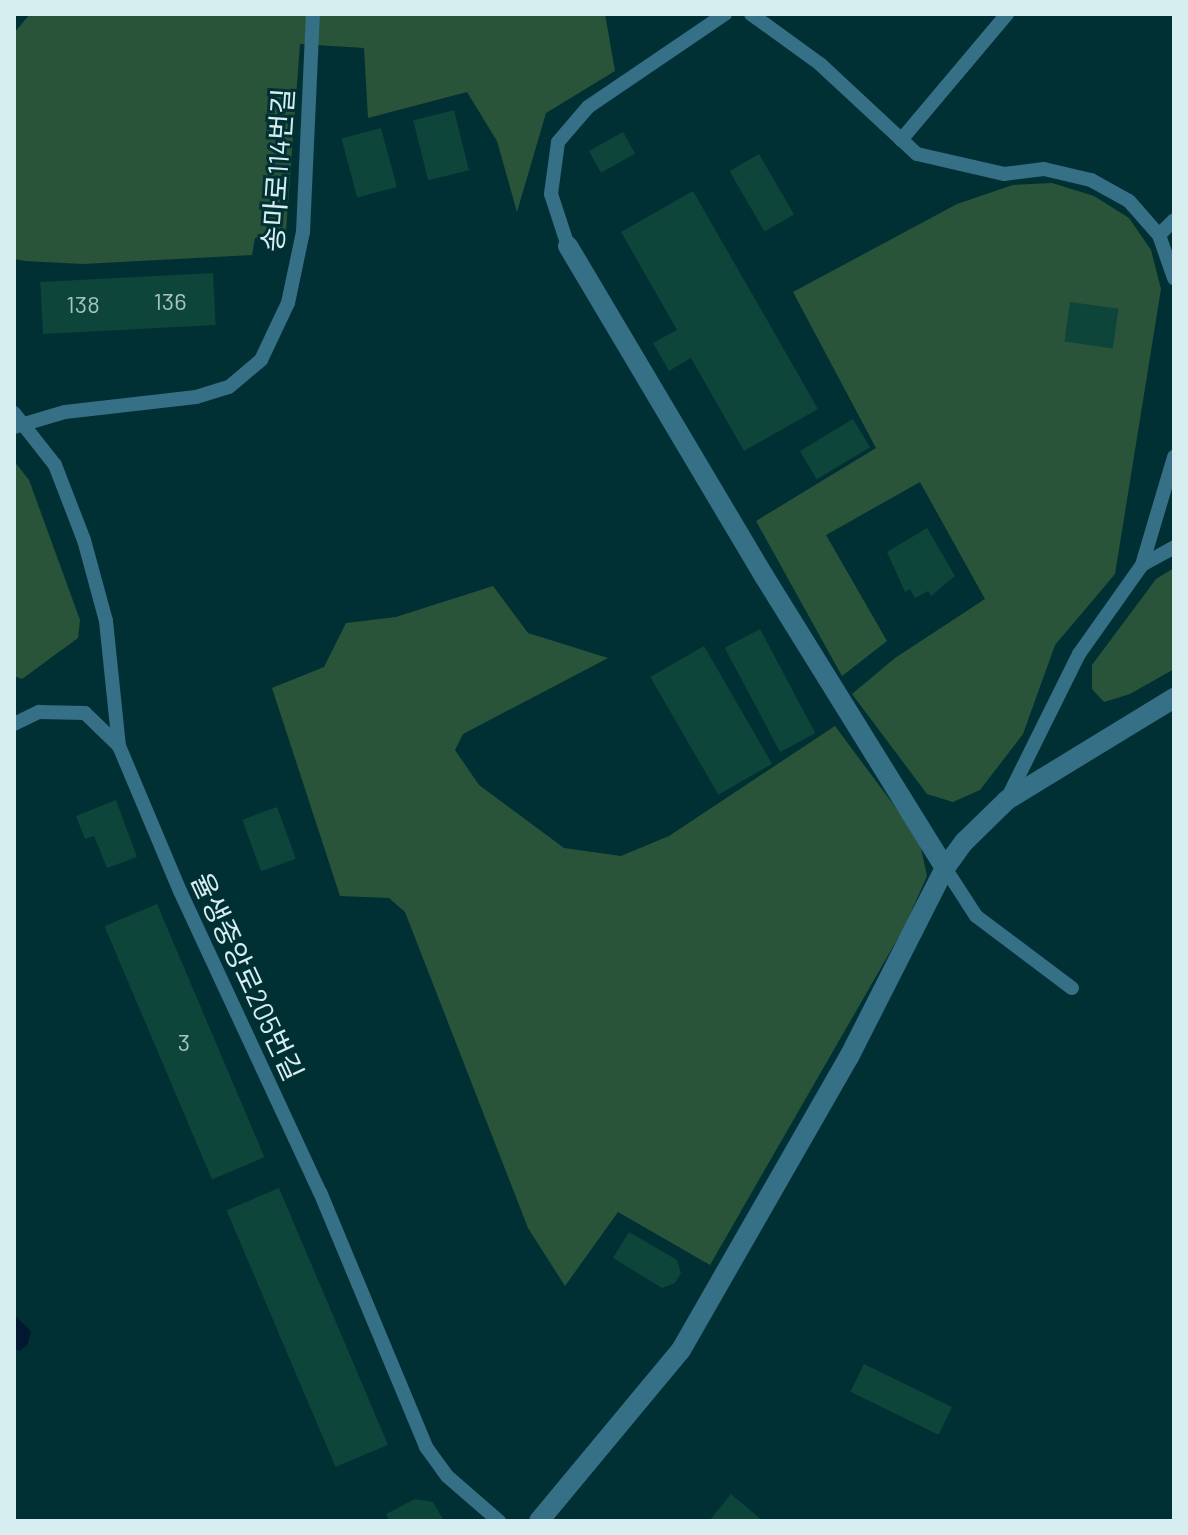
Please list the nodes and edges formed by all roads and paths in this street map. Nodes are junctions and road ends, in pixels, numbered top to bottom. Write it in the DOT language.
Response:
graph roads {
  1 [pos="313,14"];
  2 [pos="725,14"];
  3 [pos="751,14"];
  4 [pos="1007,14"];
  5 [pos="901,140"];
  6 [pos="1174,220"];
  7 [pos="1159,235"];
  8 [pos="568,246"];
  9 [pos="1174,278"];
  10 [pos="17,420"];
  11 [pos="1174,457"];
  12 [pos="1174,547"];
  13 [pos="1142,565"];
  14 [pos="1174,698"];
  15 [pos="14,724"];
  16 [pos="119,746"];
  17 [pos="1007,800"];
  18 [pos="945,868"];
  19 [pos="1072,988"];
  20 [pos="499,1521"];
  21 [pos="539,1521"];
  1 -- 10 [label="lane, 송마로114번길"];
  2 -- 8 [label="lane"];
  3 -- 5 [label="lane"];
  4 -- 5 [label="lane"];
  5 -- 7 [label="lane"];
  6 -- 7 [label="lane"];
  7 -- 9 [label="lane"];
  8 -- 18 [label="street"];
  10 -- 16 [label="lane, 율생중앙로205번길"];
  11 -- 13 [label="lane"];
  12 -- 13 [label="lane"];
  13 -- 17 [label="lane"];
  14 -- 17 [label="street"];
  15 -- 16 [label="lane"];
  16 -- 20 [label="lane, 율생중앙로205번길"];
  17 -- 18 [label="street"];
  18 -- 19 [label="lane"];
  18 -- 21 [label="street"];
}
